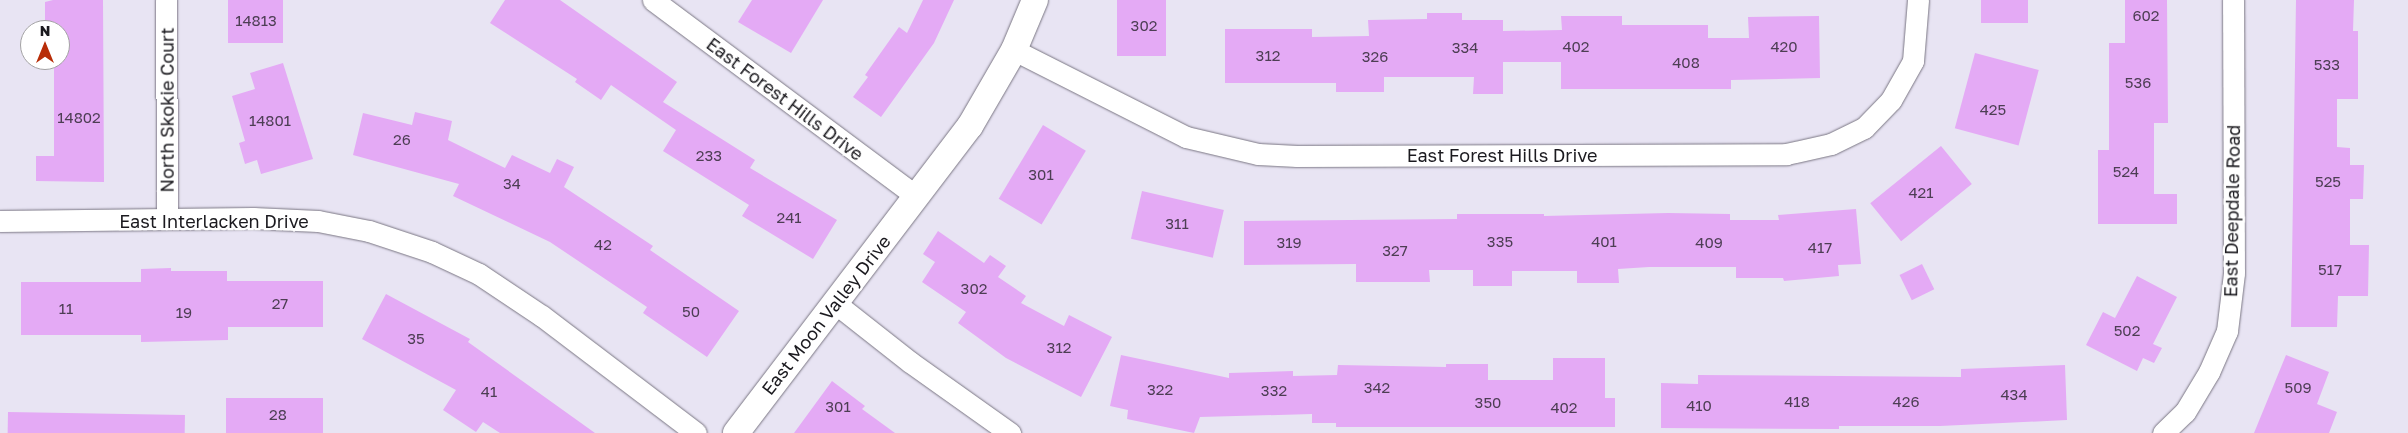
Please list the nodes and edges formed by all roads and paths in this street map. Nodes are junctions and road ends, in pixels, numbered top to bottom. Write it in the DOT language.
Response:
graph roads {
  1 [pos="166,0"];
  2 [pos="1035,0"];
  3 [pos="1918,0"];
  4 [pos="2233,0"];
  5 [pos="664,3"];
  6 [pos="1014,50"];
  7 [pos="917,197"];
  8 [pos="167,219"];
  9 [pos="0,221"];
  10 [pos="834,303"];
  11 [pos="696,433"];
  12 [pos="736,433"];
  13 [pos="1010,433"];
  14 [pos="2163,433"];
  1 -- 8 [label="street, North Skokie Court"];
  2 -- 6 [label="street, East Moon Valley Drive"];
  3 -- 6 [label="street, East Forest Hills Drive"];
  4 -- 14 [label="street, East Deepdale Road"];
  5 -- 7 [label="street, East Forest Hills Drive"];
  6 -- 7 [label="street, East Moon Valley Drive"];
  7 -- 10 [label="street, East Moon Valley Drive"];
  8 -- 9 [label="street, East Interlacken Drive"];
  8 -- 11 [label="street, East Interlacken Drive"];
  10 -- 12 [label="street, East Moon Valley Drive"];
  10 -- 13 [label="street"];
}
